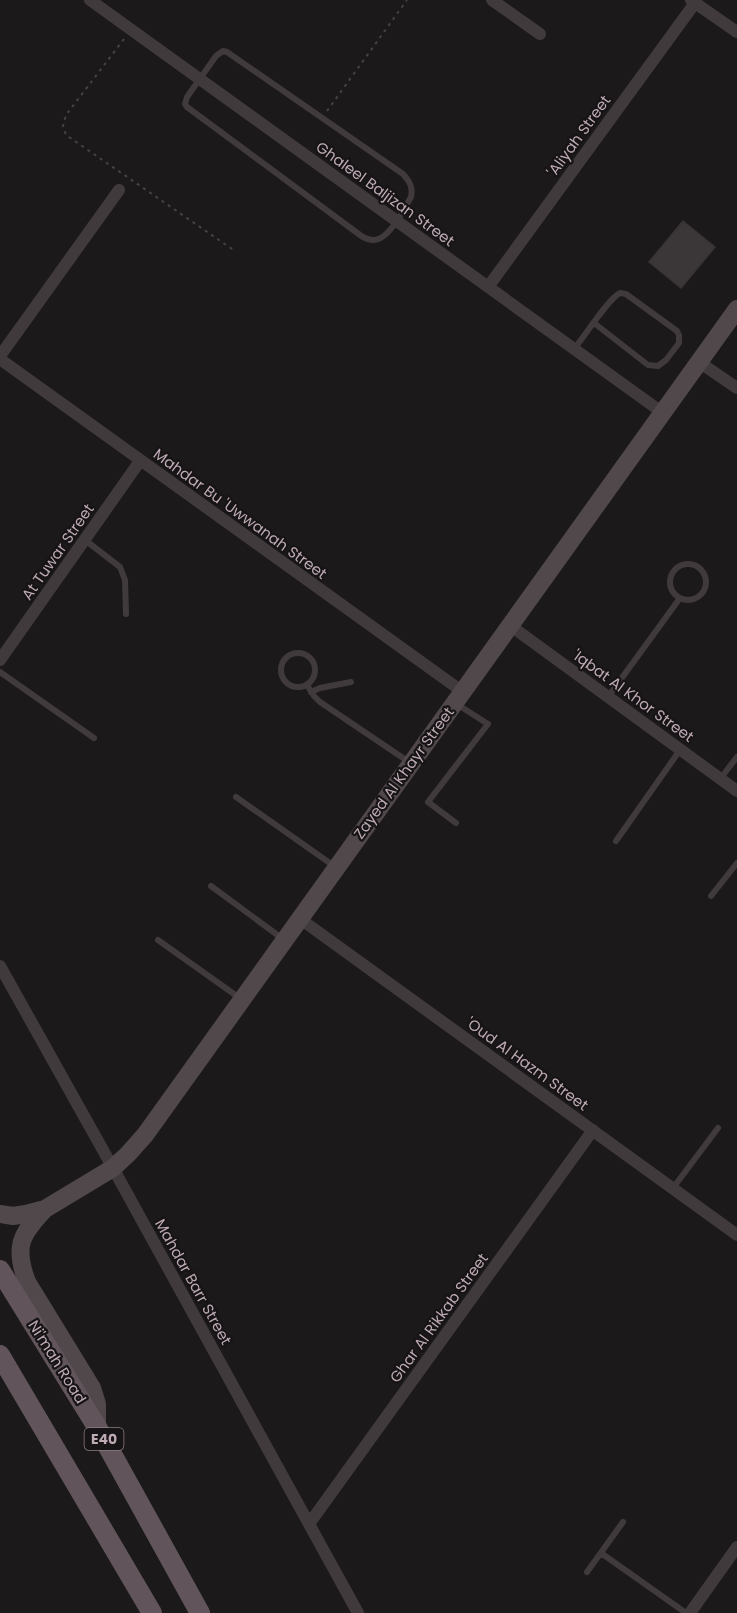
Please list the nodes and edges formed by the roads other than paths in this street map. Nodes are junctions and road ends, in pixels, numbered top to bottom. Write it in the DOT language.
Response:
graph roads {
  1 [pos="90,0"];
  2 [pos="492,0"];
  3 [pos="693,1"];
  4 [pos="107,5"];
  5 [pos="737,32"];
  6 [pos="540,34"];
  7 [pos="200,79"];
  8 [pos="119,190"];
  9 [pos="396,221"];
  10 [pos="488,287"];
  11 [pos="737,309"];
  12 [pos="594,323"];
  13 [pos="574,349"];
  14 [pos="0,358"];
  15 [pos="699,362"];
  16 [pos="737,388"];
  17 [pos="663,413"];
  18 [pos="140,460"];
  19 [pos="85,540"];
  20 [pos="680,598"];
  21 [pos="126,614"];
  22 [pos="511,626"];
  23 [pos="0,660"];
  24 [pos="0,672"];
  25 [pos="351,682"];
  26 [pos="309,688"];
  27 [pos="459,697"];
  28 [pos="608,697"];
  29 [pos="93,738"];
  30 [pos="680,750"];
  31 [pos="737,757"];
  32 [pos="410,764"];
  33 [pos="720,779"];
  34 [pos="737,791"];
  35 [pos="236,797"];
  36 [pos="456,823"];
  37 [pos="616,841"];
  38 [pos="737,863"];
  39 [pos="335,867"];
  40 [pos="211,886"];
  41 [pos="711,896"];
  42 [pos="299,918"];
  43 [pos="158,940"];
  44 [pos="284,940"];
  45 [pos="0,966"];
  46 [pos="242,999"];
  47 [pos="718,1128"];
  48 [pos="593,1130"];
  49 [pos="113,1168"];
  50 [pos="673,1188"];
  51 [pos="45,1209"];
  52 [pos="0,1214"];
  53 [pos="737,1235"];
  54 [pos="0,1270"];
  55 [pos="0,1355"];
  56 [pos="98,1427"];
  57 [pos="623,1522"];
  58 [pos="309,1524"];
  59 [pos="737,1547"];
  60 [pos="601,1553"];
  61 [pos="587,1572"];
  62 [pos="152,1613"];
  63 [pos="200,1613"];
  64 [pos="358,1613"];
  65 [pos="688,1613"];
  1 -- 4 [label="street, Ghaleel Baljizan Street"];
  2 -- 6 [label="street"];
  3 -- 5 [label="street"];
  3 -- 10 [label="street, 'Aliyah Street"];
  4 -- 7 [label="street, Ghaleel Baljizan Street"];
  7 -- 9 [label="street, Ghaleel Baljizan Street"];
  7 -- 9 [label="lane"];
  7 -- 9 [label="lane"];
  8 -- 14 [label="street, Mahdar Bu 'Uwwanah Street"];
  9 -- 10 [label="street, Ghaleel Baljizan Street"];
  10 -- 13 [label="street, Ghaleel Baljizan Street"];
  11 -- 15 [label="street, Zayed Al Khayr Street"];
  12 -- 12 [label="lane"];
  12 -- 13 [label="lane"];
  13 -- 17 [label="street, Ghaleel Baljizan Street"];
  14 -- 18 [label="street, Mahdar Bu 'Uwwanah Street"];
  15 -- 16 [label="street"];
  15 -- 17 [label="street, Zayed Al Khayr Street"];
  17 -- 22 [label="street, Zayed Al Khayr Street"];
  18 -- 19 [label="street, At Tuwar Street"];
  18 -- 27 [label="street, Mahdar Bu 'Uwwanah Street"];
  19 -- 21 [label="lane"];
  19 -- 23 [label="street, At Tuwar Street"];
  20 -- 20 [label="lane"];
  20 -- 28 [label="lane"];
  22 -- 27 [label="street, Zayed Al Khayr Street"];
  22 -- 28 [label="street, 'Iqbat Al Khor Street"];
  24 -- 29 [label="lane"];
  25 -- 26 [label="lane"];
  26 -- 26 [label="lane"];
  26 -- 32 [label="lane"];
  27 -- 32 [label="street, Zayed Al Khayr Street"];
  27 -- 36 [label="lane"];
  28 -- 30 [label="street, 'Iqbat Al Khor Street"];
  30 -- 33 [label="street, 'Iqbat Al Khor Street"];
  30 -- 37 [label="lane"];
  31 -- 33 [label="lane"];
  32 -- 39 [label="street, Zayed Al Khayr Street"];
  33 -- 34 [label="street, 'Iqbat Al Khor Street"];
  35 -- 39 [label="lane"];
  38 -- 41 [label="lane"];
  39 -- 42 [label="street, Zayed Al Khayr Street"];
  40 -- 44 [label="lane"];
  42 -- 44 [label="street, Zayed Al Khayr Street"];
  42 -- 48 [label="street, 'Oud Al Hazm Street"];
  43 -- 46 [label="lane"];
  44 -- 46 [label="street, Zayed Al Khayr Street"];
  45 -- 49 [label="street, Mahdar Barr Street"];
  46 -- 49 [label="street, Zayed Al Khayr Street"];
  47 -- 50 [label="lane"];
  48 -- 50 [label="street, 'Oud Al Hazm Street"];
  48 -- 58 [label="street, Ghar Al Rikkab Street"];
  49 -- 51 [label="street, Zayed Al Khayr Street"];
  49 -- 58 [label="street, Mahdar Barr Street"];
  50 -- 53 [label="street, 'Oud Al Hazm Street"];
  51 -- 52 [label="street"];
  51 -- 56 [label="street"];
  54 -- 56 [label="main road, Ni'mah Road / E40"];
  55 -- 62 [label="main road"];
  56 -- 63 [label="main road, Ni'mah Road / E40"];
  57 -- 60 [label="lane"];
  58 -- 64 [label="street, Mahdar Barr Street"];
  59 -- 65 [label="street"];
  60 -- 61 [label="lane"];
  60 -- 65 [label="lane"];
}
